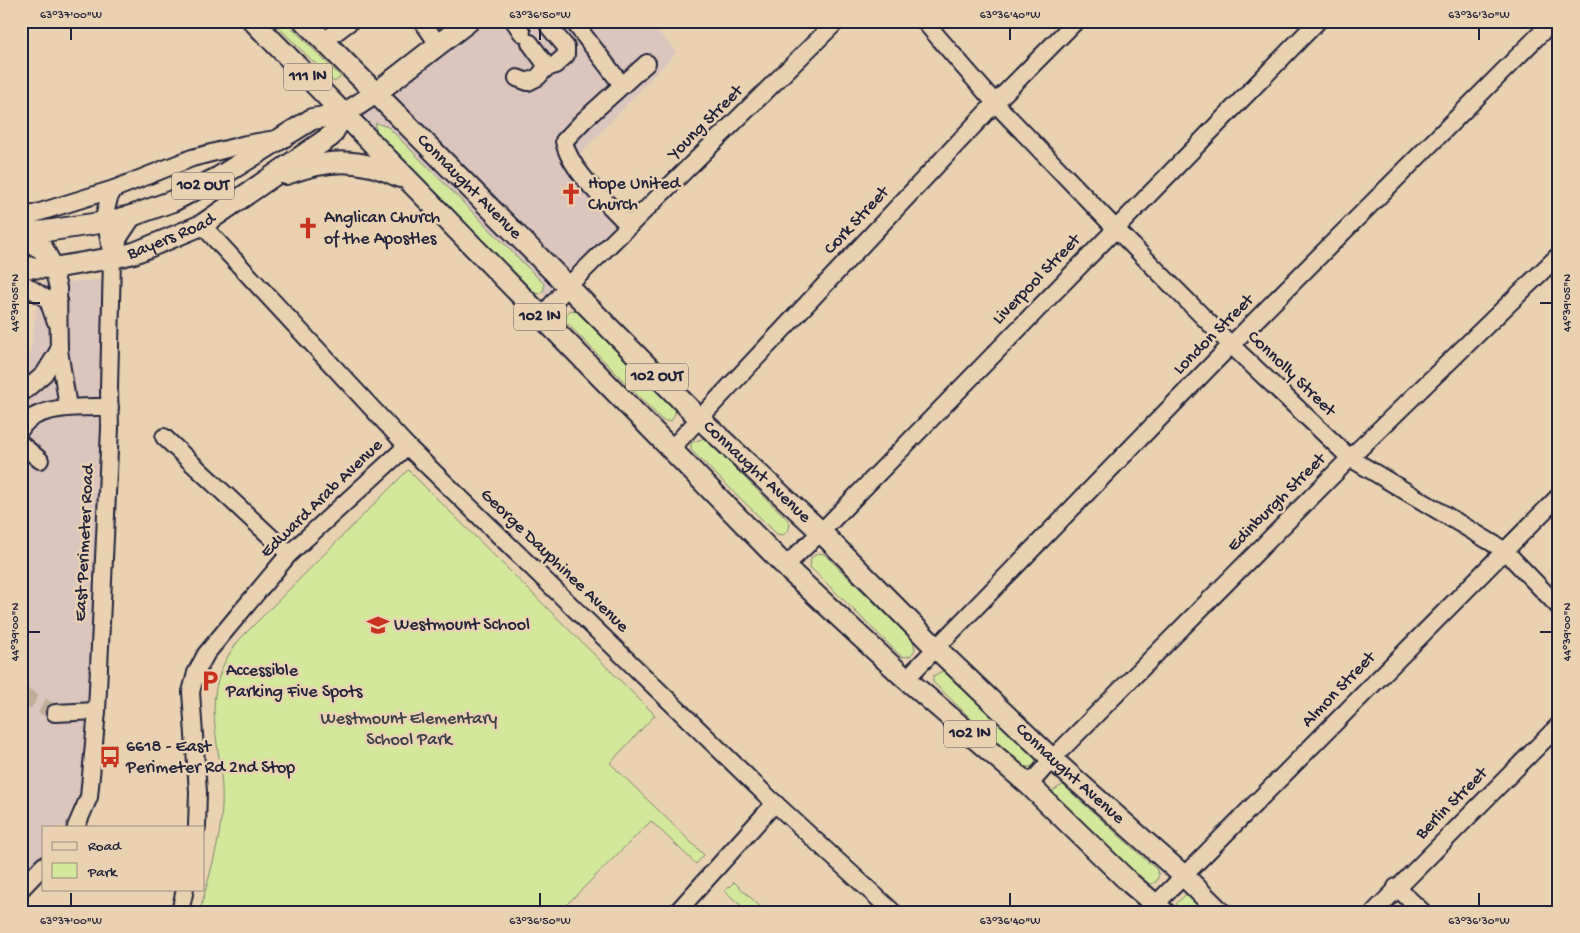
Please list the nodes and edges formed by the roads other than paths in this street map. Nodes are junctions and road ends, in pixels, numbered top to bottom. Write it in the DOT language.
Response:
graph roads {
  1 [pos="253,21"];
  2 [pos="304,21"];
  3 [pos="351,21"];
  4 [pos="422,21"];
  5 [pos="470,21"];
  6 [pos="573,21"];
  7 [pos="837,21"];
  8 [pos="924,21"];
  9 [pos="1076,21"];
  10 [pos="1318,21"];
  11 [pos="1553,21"];
  12 [pos="550,26"];
  13 [pos="522,32"];
  14 [pos="324,41"];
  15 [pos="438,44"];
  16 [pos="647,63"];
  17 [pos="545,69"];
  18 [pos="517,78"];
  19 [pos="622,85"];
  20 [pos="376,93"];
  21 [pos="995,104"];
  22 [pos="344,114"];
  23 [pos="281,139"];
  24 [pos="265,181"];
  25 [pos="412,182"];
  26 [pos="114,189"];
  27 [pos="131,216"];
  28 [pos="21,218"];
  29 [pos="106,222"];
  30 [pos="202,225"];
  31 [pos="629,226"];
  32 [pos="1116,228"];
  33 [pos="21,233"];
  34 [pos="21,238"];
  35 [pos="1559,255"];
  36 [pos="112,258"];
  37 [pos="21,267"];
  38 [pos="53,268"];
  39 [pos="21,282"];
  40 [pos="567,287"];
  41 [pos="540,318"];
  42 [pos="60,331"];
  43 [pos="1232,345"];
  44 [pos="59,350"];
  45 [pos="21,394"];
  46 [pos="68,407"];
  47 [pos="110,407"];
  48 [pos="700,419"];
  49 [pos="21,429"];
  50 [pos="164,437"];
  51 [pos="21,444"];
  52 [pos="407,446"];
  53 [pos="670,450"];
  54 [pos="1350,458"];
  55 [pos="40,460"];
  56 [pos="1559,496"];
  57 [pos="821,532"];
  58 [pos="1504,550"];
  59 [pos="289,554"];
  60 [pos="785,566"];
  61 [pos="1559,607"];
  62 [pos="936,648"];
  63 [pos="906,679"];
  64 [pos="97,711"];
  65 [pos="54,713"];
  66 [pos="1559,725"];
  67 [pos="1052,759"];
  68 [pos="1029,785"];
  69 [pos="775,803"];
  70 [pos="76,826"];
  71 [pos="197,826"];
  72 [pos="42,867"];
  73 [pos="1184,876"];
  74 [pos="1396,888"];
  75 [pos="21,889"];
  76 [pos="184,890"];
  77 [pos="1156,909"];
  78 [pos="180,912"];
  79 [pos="677,912"];
  80 [pos="893,912"];
  81 [pos="1220,912"];
  82 [pos="1374,912"];
  83 [pos="1423,912"];
  1 -- 22 [label="main road, Connaught Avenue / 111 IN"];
  2 -- 14 [label="main road, Connaught Avenue"];
  3 -- 14 [label="street"];
  4 -- 15 [label="street"];
  5 -- 15 [label="main road, Bayers Road"];
  6 -- 19 [label="street"];
  7 -- 31 [label="street, Young Street"];
  8 -- 21 [label="street, Connolly Street"];
  9 -- 21 [label="street, Cork Street"];
  10 -- 32 [label="street, Liverpool Street"];
  11 -- 43 [label="street, London Street"];
  12 -- 17 [label="street"];
  13 -- 17 [label="street"];
  14 -- 20 [label="main road, Connaught Avenue"];
  15 -- 20 [label="main road, Bayers Road"];
  16 -- 19 [label="street"];
  17 -- 18 [label="street"];
  19 -- 31 [label="street"];
  20 -- 22 [label="main road, Bayers Road / 102 OUT"];
  20 -- 40 [label="main road, Connaught Avenue / 102 OUT"];
  21 -- 32 [label="street, Connolly Street"];
  21 -- 48 [label="street, Cork Street"];
  22 -- 23 [label="main road, Bayers Road / 102 OUT"];
  22 -- 24 [label="main road, Bayers Road"];
  22 -- 25 [label="main road, Connaught Avenue"];
  23 -- 26 [label="street, Bayers Road"];
  23 -- 27 [label="main road, Bayers Road / 102 OUT"];
  24 -- 25 [label="main road"];
  24 -- 30 [label="main road, Bayers Road"];
  25 -- 41 [label="main road, Connaught Avenue / 102 IN"];
  26 -- 28 [label="street, Bayers Road"];
  26 -- 29 [label="street, East Perimeter Road"];
  27 -- 29 [label="main road, Bayers Road / 102 OUT"];
  27 -- 36 [label="main road"];
  29 -- 33 [label="main road, Bayers Road / 102 OUT"];
  29 -- 36 [label="street, East Perimeter Road"];
  30 -- 36 [label="main road, Bayers Road"];
  30 -- 52 [label="street, George Dauphinee Avenue"];
  31 -- 40 [label="street, Young Street"];
  32 -- 43 [label="street, Connolly Street"];
  32 -- 57 [label="street, Liverpool Street"];
  34 -- 38 [label="main road"];
  35 -- 54 [label="street, Edinburgh Street"];
  36 -- 38 [label="main road, Bayers Road"];
  36 -- 47 [label="street, East Perimeter Road"];
  37 -- 38 [label="main road, Bayers Road"];
  38 -- 42 [label="street"];
  39 -- 42 [label="street"];
  40 -- 41 [label="street, Young Street"];
  40 -- 48 [label="main road, Connaught Avenue / 102 OUT"];
  41 -- 53 [label="main road, Connaught Avenue / 102 IN"];
  42 -- 44 [label="street"];
  43 -- 54 [label="street, Connolly Street"];
  43 -- 62 [label="street, London Street"];
  44 -- 45 [label="street"];
  44 -- 46 [label="street"];
  46 -- 47 [label="street"];
  46 -- 49 [label="street"];
  47 -- 64 [label="street, East Perimeter Road"];
  48 -- 53 [label="street, Cork Street"];
  48 -- 57 [label="main road, Connaught Avenue / 102 OUT"];
  50 -- 59 [label="street"];
  51 -- 55 [label="street"];
  52 -- 59 [label="street, Edward Arab Avenue"];
  52 -- 69 [label="street, George Dauphinee Avenue"];
  53 -- 60 [label="main road, Connaught Avenue / 102 IN"];
  54 -- 58 [label="street, Connolly Street"];
  54 -- 67 [label="street, Edinburgh Street"];
  56 -- 58 [label="street, Almon Street"];
  57 -- 60 [label="street, Liverpool Street"];
  57 -- 62 [label="main road, Connaught Avenue / 102 OUT"];
  58 -- 61 [label="street, Connolly Street"];
  58 -- 73 [label="street, Almon Street"];
  59 -- 71 [label="street, Edward Arab Avenue"];
  60 -- 63 [label="main road, Connaught Avenue / 102 IN"];
  62 -- 63 [label="street, London Street"];
  62 -- 67 [label="main road, Connaught Avenue / 102 OUT"];
  63 -- 68 [label="main road, Connaught Avenue / 102 IN"];
  64 -- 65 [label="street"];
  64 -- 70 [label="street, East Perimeter Road"];
  66 -- 74 [label="street, Berlin Street"];
  67 -- 68 [label="street, Edinburgh Street"];
  67 -- 73 [label="main road, Connaught Avenue / 102 OUT"];
  68 -- 77 [label="main road, Connaught Avenue / 102 IN"];
  69 -- 79 [label="street"];
  69 -- 80 [label="street, George Dauphinee Avenue"];
  72 -- 75 [label="street"];
  73 -- 77 [label="street, Almon Street"];
  73 -- 81 [label="main road, Connaught Avenue / 102 OUT"];
  74 -- 82 [label="street, Berlin Street"];
  74 -- 83 [label="street"];
  76 -- 78 [label="street"];
}
